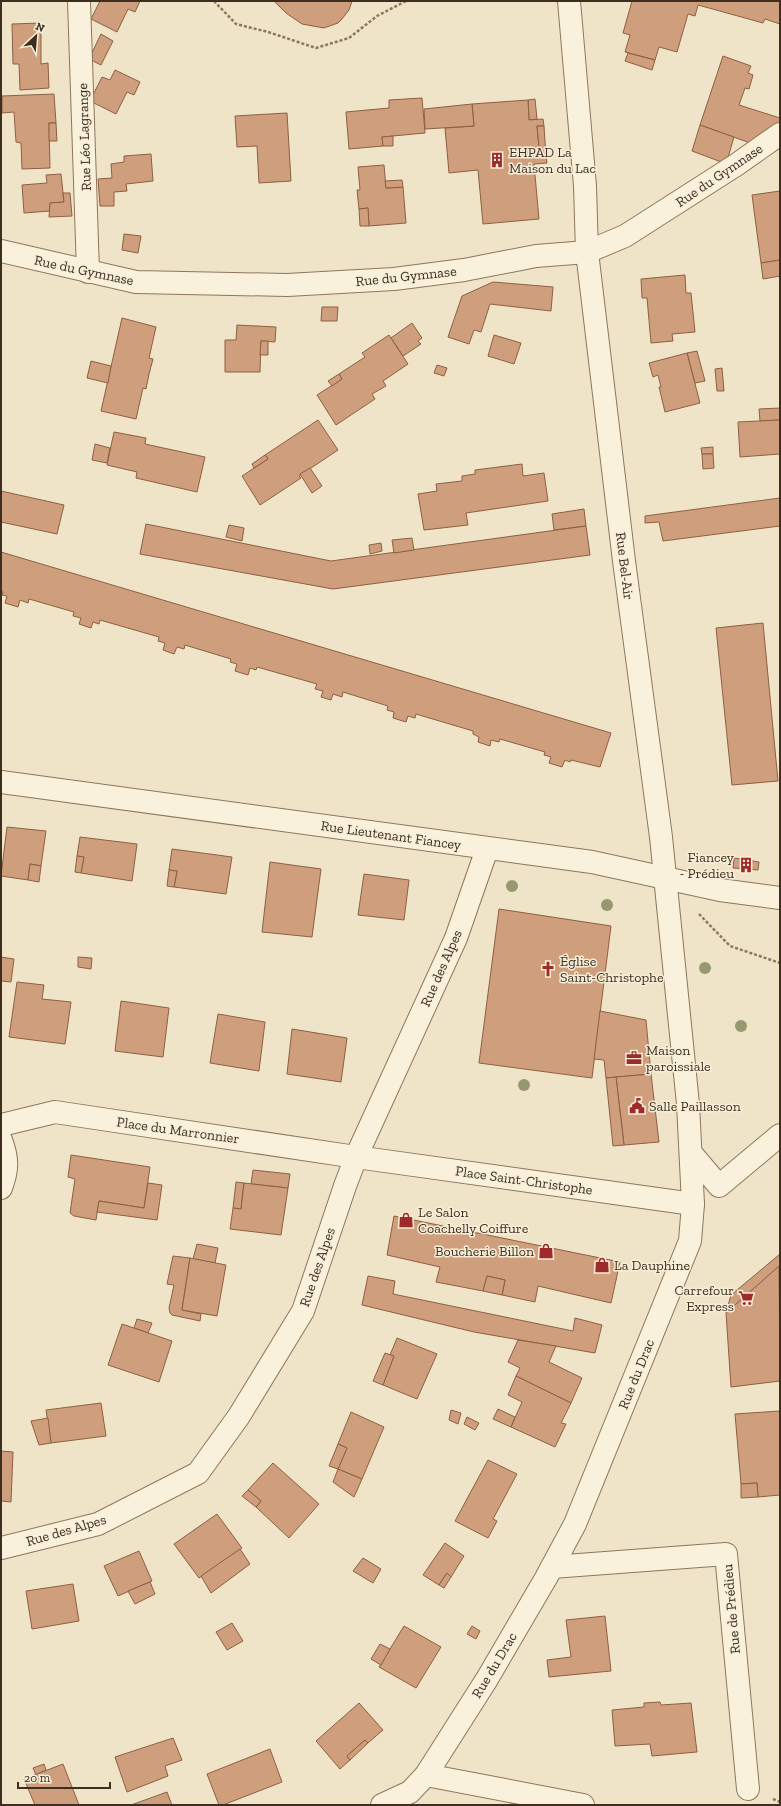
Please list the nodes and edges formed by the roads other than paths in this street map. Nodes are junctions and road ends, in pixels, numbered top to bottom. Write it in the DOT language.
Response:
graph roads {
  1 [pos="79,1"];
  2 [pos="569,1"];
  3 [pos="780,134"];
  4 [pos="1,251"];
  5 [pos="587,252"];
  6 [pos="88,272"];
  7 [pos="1,782"];
  8 [pos="487,849"];
  9 [pos="665,879"];
  10 [pos="780,898"];
  11 [pos="1,1125"];
  12 [pos="780,1135"];
  13 [pos="1,1140"];
  14 [pos="691,1153"];
  15 [pos="356,1157"];
  16 [pos="1,1188"];
  17 [pos="692,1204"];
  18 [pos="1,1548"];
  19 [pos="552,1567"];
  20 [pos="426,1775"];
  21 [pos="748,1789"];
  22 [pos="382,1805"];
  23 [pos="583,1805"];
  1 -- 6 [label="street, Rue Léo Lagrange"];
  2 -- 5 [label="street, Rue Bel-Air"];
  3 -- 5 [label="street, Rue du Gymnase"];
  4 -- 6 [label="street, Rue du Gymnase"];
  5 -- 6 [label="street, Rue du Gymnase"];
  5 -- 9 [label="street, Rue Bel-Air"];
  7 -- 8 [label="street, Rue Lieutenant Fiancey"];
  8 -- 9 [label="street, Rue Lieutenant Fiancey"];
  8 -- 15 [label="street, Rue des Alpes"];
  9 -- 10 [label="street, Rue Lieutenant Fiancey"];
  9 -- 14 [label="street, Rue du Drac"];
  11 -- 15 [label="street, Place du Marronnier"];
  12 -- 14 [label="street"];
  13 -- 16 [label="street"];
  14 -- 17 [label="street, Rue du Drac"];
  15 -- 17 [label="street, Place Saint-Christophe"];
  15 -- 18 [label="street, Rue des Alpes"];
  17 -- 19 [label="street, Rue du Drac"];
  19 -- 20 [label="street, Rue du Drac"];
  19 -- 21 [label="street, Rue de Prédieu"];
  20 -- 22 [label="street, Rue du Drac"];
  20 -- 23 [label="street"];
}
